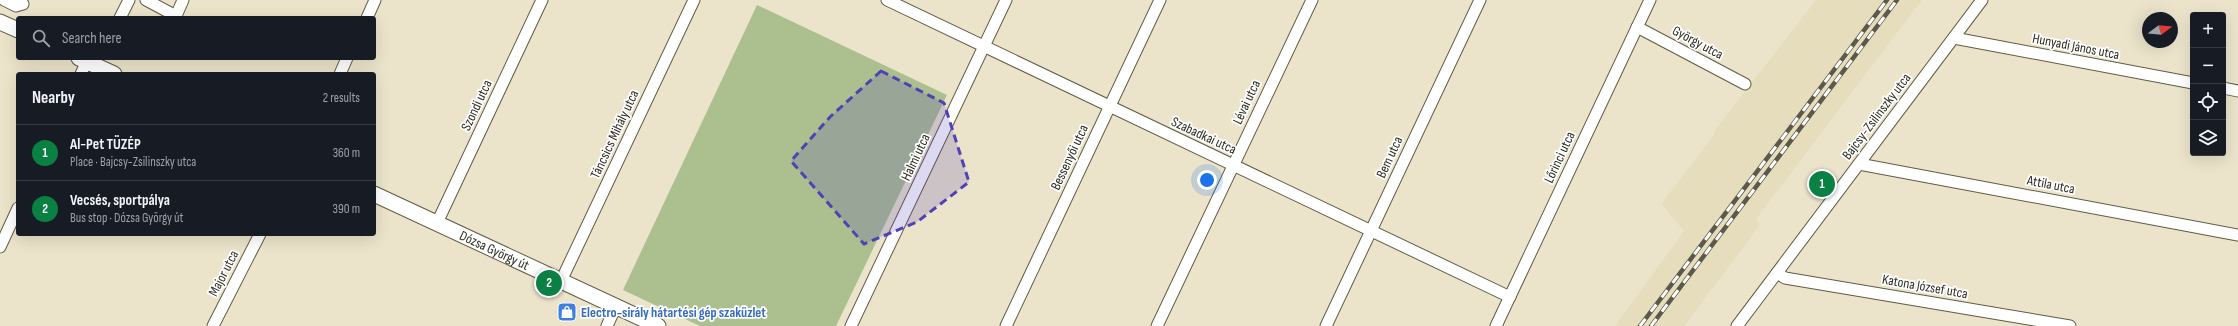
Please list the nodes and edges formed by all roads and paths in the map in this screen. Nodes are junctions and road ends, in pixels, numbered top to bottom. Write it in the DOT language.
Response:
graph roads {
  1 [pos="4,0"];
  2 [pos="129,0"];
  3 [pos="146,0"];
  4 [pos="183,0"];
  5 [pos="375,0"];
  6 [pos="542,0"];
  7 [pos="694,0"];
  8 [pos="886,0"];
  9 [pos="1006,0"];
  10 [pos="1160,0"];
  11 [pos="1312,0"];
  12 [pos="1480,0"];
  13 [pos="1650,0"];
  14 [pos="1982,0"];
  15 [pos="23,4"];
  16 [pos="121,16"];
  17 [pos="368,16"];
  18 [pos="0,22"];
  19 [pos="1637,27"];
  20 [pos="16,29"];
  21 [pos="1954,38"];
  22 [pos="984,47"];
  23 [pos="346,60"];
  24 [pos="89,63"];
  25 [pos="109,72"];
  26 [pos="341,72"];
  27 [pos="2190,82"];
  28 [pos="1745,84"];
  29 [pos="2226,89"];
  30 [pos="2238,91"];
  31 [pos="1109,107"];
  32 [pos="1859,164"];
  33 [pos="1233,166"];
  34 [pos="376,195"];
  35 [pos="16,212"];
  36 [pos="437,223"];
  37 [pos="1370,231"];
  38 [pos="2238,235"];
  39 [pos="259,236"];
  40 [pos="0,247"];
  41 [pos="1777,273"];
  42 [pos="561,281"];
  43 [pos="1510,297"];
  44 [pos="616,306"];
  45 [pos="213,326"];
  46 [pos="607,326"];
  47 [pos="658,326"];
  48 [pos="851,326"];
  49 [pos="1006,326"];
  50 [pos="1157,326"];
  51 [pos="1326,326"];
  52 [pos="1496,326"];
  53 [pos="1737,326"];
  54 [pos="2070,326"];
  1 -- 15 [label="street"];
  2 -- 16 [label="street"];
  3 -- 4 [label="street"];
  5 -- 17 [label="street"];
  6 -- 36 [label="street, Szondi utca"];
  7 -- 42 [label="street, Táncsics Mihály utca"];
  8 -- 22 [label="street, Szabadkai utca"];
  9 -- 22 [label="street, Halmi utca"];
  10 -- 31 [label="street, Bessenyői utca"];
  11 -- 33 [label="street, Lévai utca"];
  12 -- 37 [label="street, Bem utca"];
  13 -- 19 [label="street, Lőrinci utca"];
  14 -- 21 [label="street, Bajcsy-Zsilinszky utca"];
  18 -- 20 [label="main road"];
  19 -- 28 [label="street, György utca"];
  19 -- 43 [label="street, Lőrinci utca"];
  21 -- 27 [label="street, Hunyadi János utca"];
  21 -- 32 [label="street, Bajcsy-Zsilinszky utca"];
  22 -- 31 [label="street, Szabadkai utca"];
  22 -- 48 [label="street, Halmi utca"];
  23 -- 26 [label="street"];
  24 -- 25 [label="main road"];
  29 -- 30 [label="street"];
  31 -- 33 [label="street, Szabadkai utca"];
  31 -- 49 [label="street, Bessenyői utca"];
  32 -- 38 [label="street, Attila utca"];
  32 -- 41 [label="street, Bajcsy-Zsilinszky utca"];
  33 -- 37 [label="street, Szabadkai utca"];
  33 -- 50 [label="street, Lévai utca"];
  34 -- 36 [label="main road, Dózsa György út"];
  35 -- 40 [label="street"];
  36 -- 42 [label="main road, Dózsa György út"];
  37 -- 43 [label="street, Szabadkai utca"];
  37 -- 51 [label="street, Bem utca"];
  39 -- 45 [label="street, Major utca"];
  41 -- 53 [label="street, Bajcsy-Zsilinszky utca"];
  41 -- 54 [label="street, Katona József utca"];
  42 -- 44 [label="main road, Dózsa György út"];
  43 -- 52 [label="street, Lőrinci utca"];
  44 -- 46 [label="street"];
  44 -- 47 [label="main road, Dózsa György út"];
}
